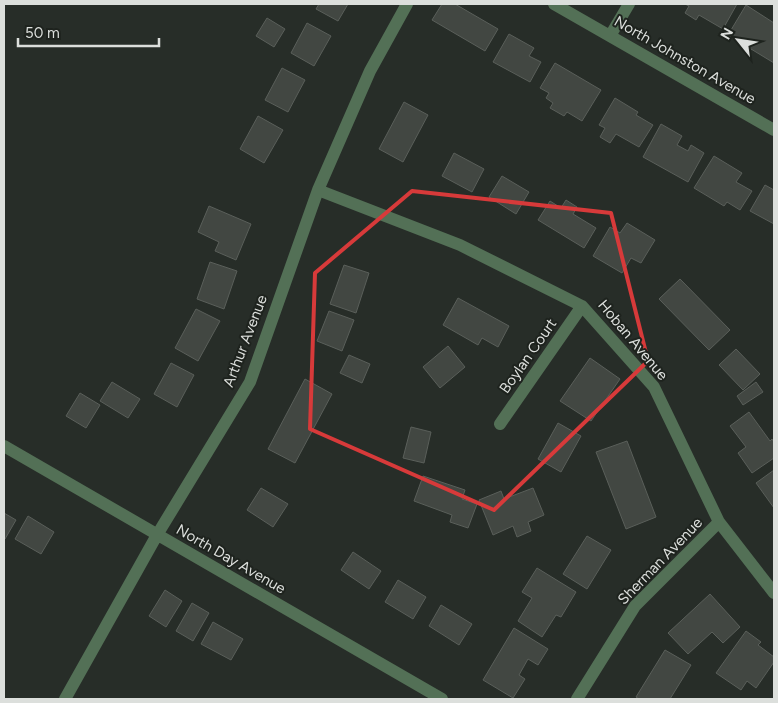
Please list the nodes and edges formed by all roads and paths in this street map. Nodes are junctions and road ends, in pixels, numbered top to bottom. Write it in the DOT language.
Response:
graph roads {
  1 [pos="408,4"];
  2 [pos="554,4"];
  3 [pos="629,4"];
  4 [pos="610,36"];
  5 [pos="774,130"];
  6 [pos="318,190"];
  7 [pos="582,306"];
  8 [pos="500,424"];
  9 [pos="4,446"];
  10 [pos="719,522"];
  11 [pos="157,536"];
  12 [pos="774,593"];
  13 [pos="65,699"];
  14 [pos="442,699"];
  15 [pos="577,699"];
  1 -- 6 [label="street, Arthur Avenue"];
  2 -- 4 [label="street, North Johnston Avenue"];
  3 -- 4 [label="street"];
  4 -- 5 [label="street, North Johnston Avenue"];
  6 -- 7 [label="street, Hoban Avenue"];
  6 -- 11 [label="street, Arthur Avenue"];
  7 -- 8 [label="street, Boylan Court"];
  7 -- 10 [label="street, Hoban Avenue"];
  9 -- 11 [label="street, North Day Avenue"];
  10 -- 12 [label="street, Hoban Avenue"];
  10 -- 15 [label="street, Sherman Avenue"];
  11 -- 13 [label="street, Arthur Avenue"];
  11 -- 14 [label="street, North Day Avenue"];
}
